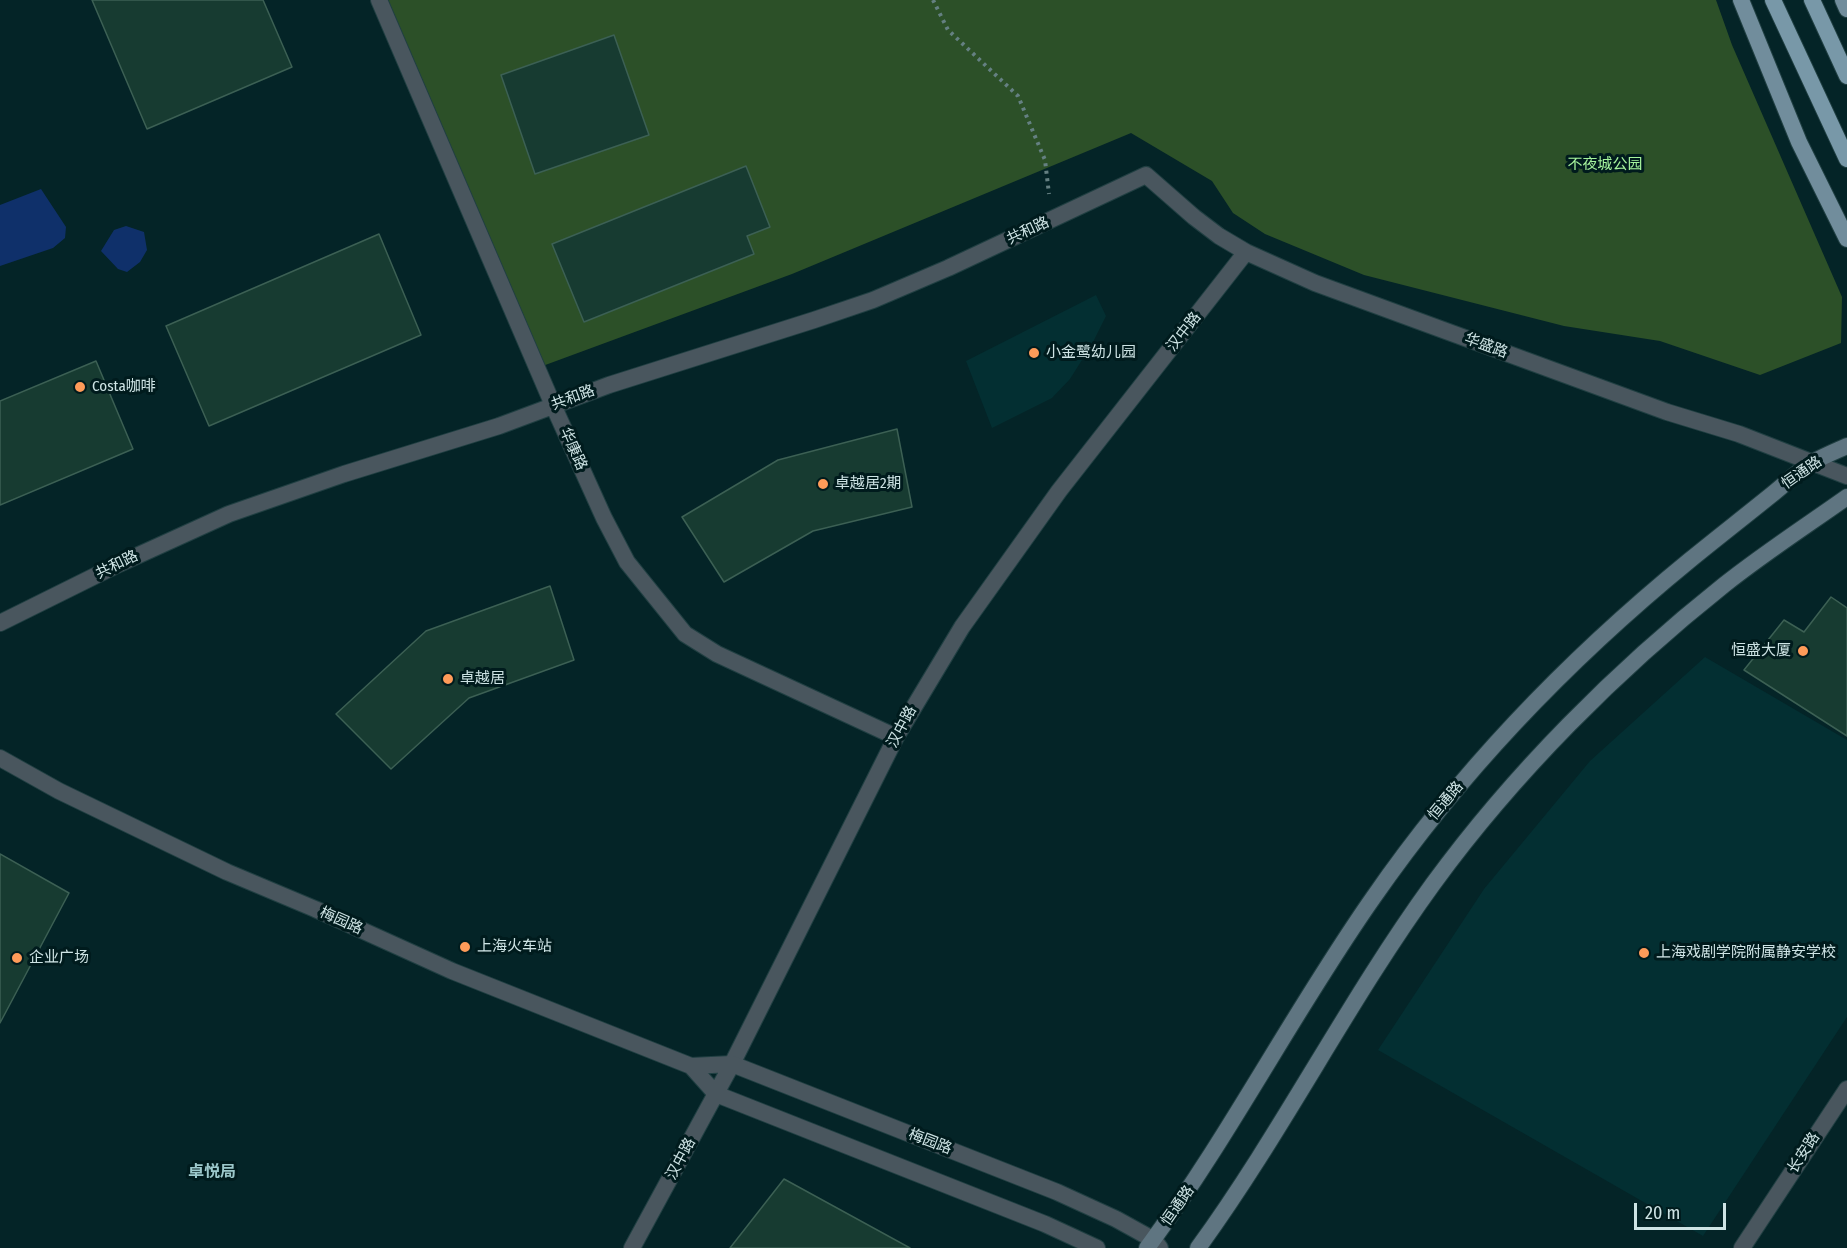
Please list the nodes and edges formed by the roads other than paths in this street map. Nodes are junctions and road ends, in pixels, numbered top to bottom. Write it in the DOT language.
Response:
graph roads {
  1 [pos="380,0"];
  2 [pos="1741,0"];
  3 [pos="1773,0"];
  4 [pos="1812,0"];
  5 [pos="1843,0"];
  6 [pos="1847,9"];
  7 [pos="1847,76"];
  8 [pos="1847,159"];
  9 [pos="1146,175"];
  10 [pos="1847,239"];
  11 [pos="1246,252"];
  12 [pos="554,405"];
  13 [pos="1847,446"];
  14 [pos="1812,463"];
  15 [pos="1847,476"];
  16 [pos="1847,497"];
  17 [pos="0,624"];
  18 [pos="896,737"];
  19 [pos="0,758"];
  20 [pos="732,1064"];
  21 [pos="691,1066"];
  22 [pos="1847,1089"];
  23 [pos="716,1094"];
  24 [pos="1154,1245"];
  25 [pos="632,1248"];
  26 [pos="1097,1248"];
  27 [pos="1198,1248"];
  28 [pos="1742,1248"];
  1 -- 12 [label="street, 华康路"];
  2 -- 10 [label="main road"];
  3 -- 8 [label="highway"];
  4 -- 7 [label="highway"];
  5 -- 6 [label="main road"];
  9 -- 11 [label="street, 华盛路"];
  9 -- 12 [label="street, 共和路"];
  11 -- 14 [label="street, 华盛路"];
  11 -- 18 [label="street, 汉中路"];
  12 -- 17 [label="street, 共和路"];
  12 -- 18 [label="street, 华康路"];
  13 -- 14 [label="main road, 恒通路"];
  14 -- 15 [label="street, 华盛路"];
  14 -- 24 [label="main road, 恒通路"];
  16 -- 27 [label="main road"];
  18 -- 20 [label="street, 汉中路"];
  19 -- 21 [label="street, 梅园路"];
  20 -- 21 [label="street, 梅园路"];
  20 -- 23 [label="street, 汉中路"];
  20 -- 24 [label="street, 梅园路"];
  21 -- 23 [label="street, 梅园路"];
  22 -- 28 [label="street, 长安路"];
  23 -- 25 [label="street, 汉中路"];
  23 -- 26 [label="street, 梅园路"];
}
